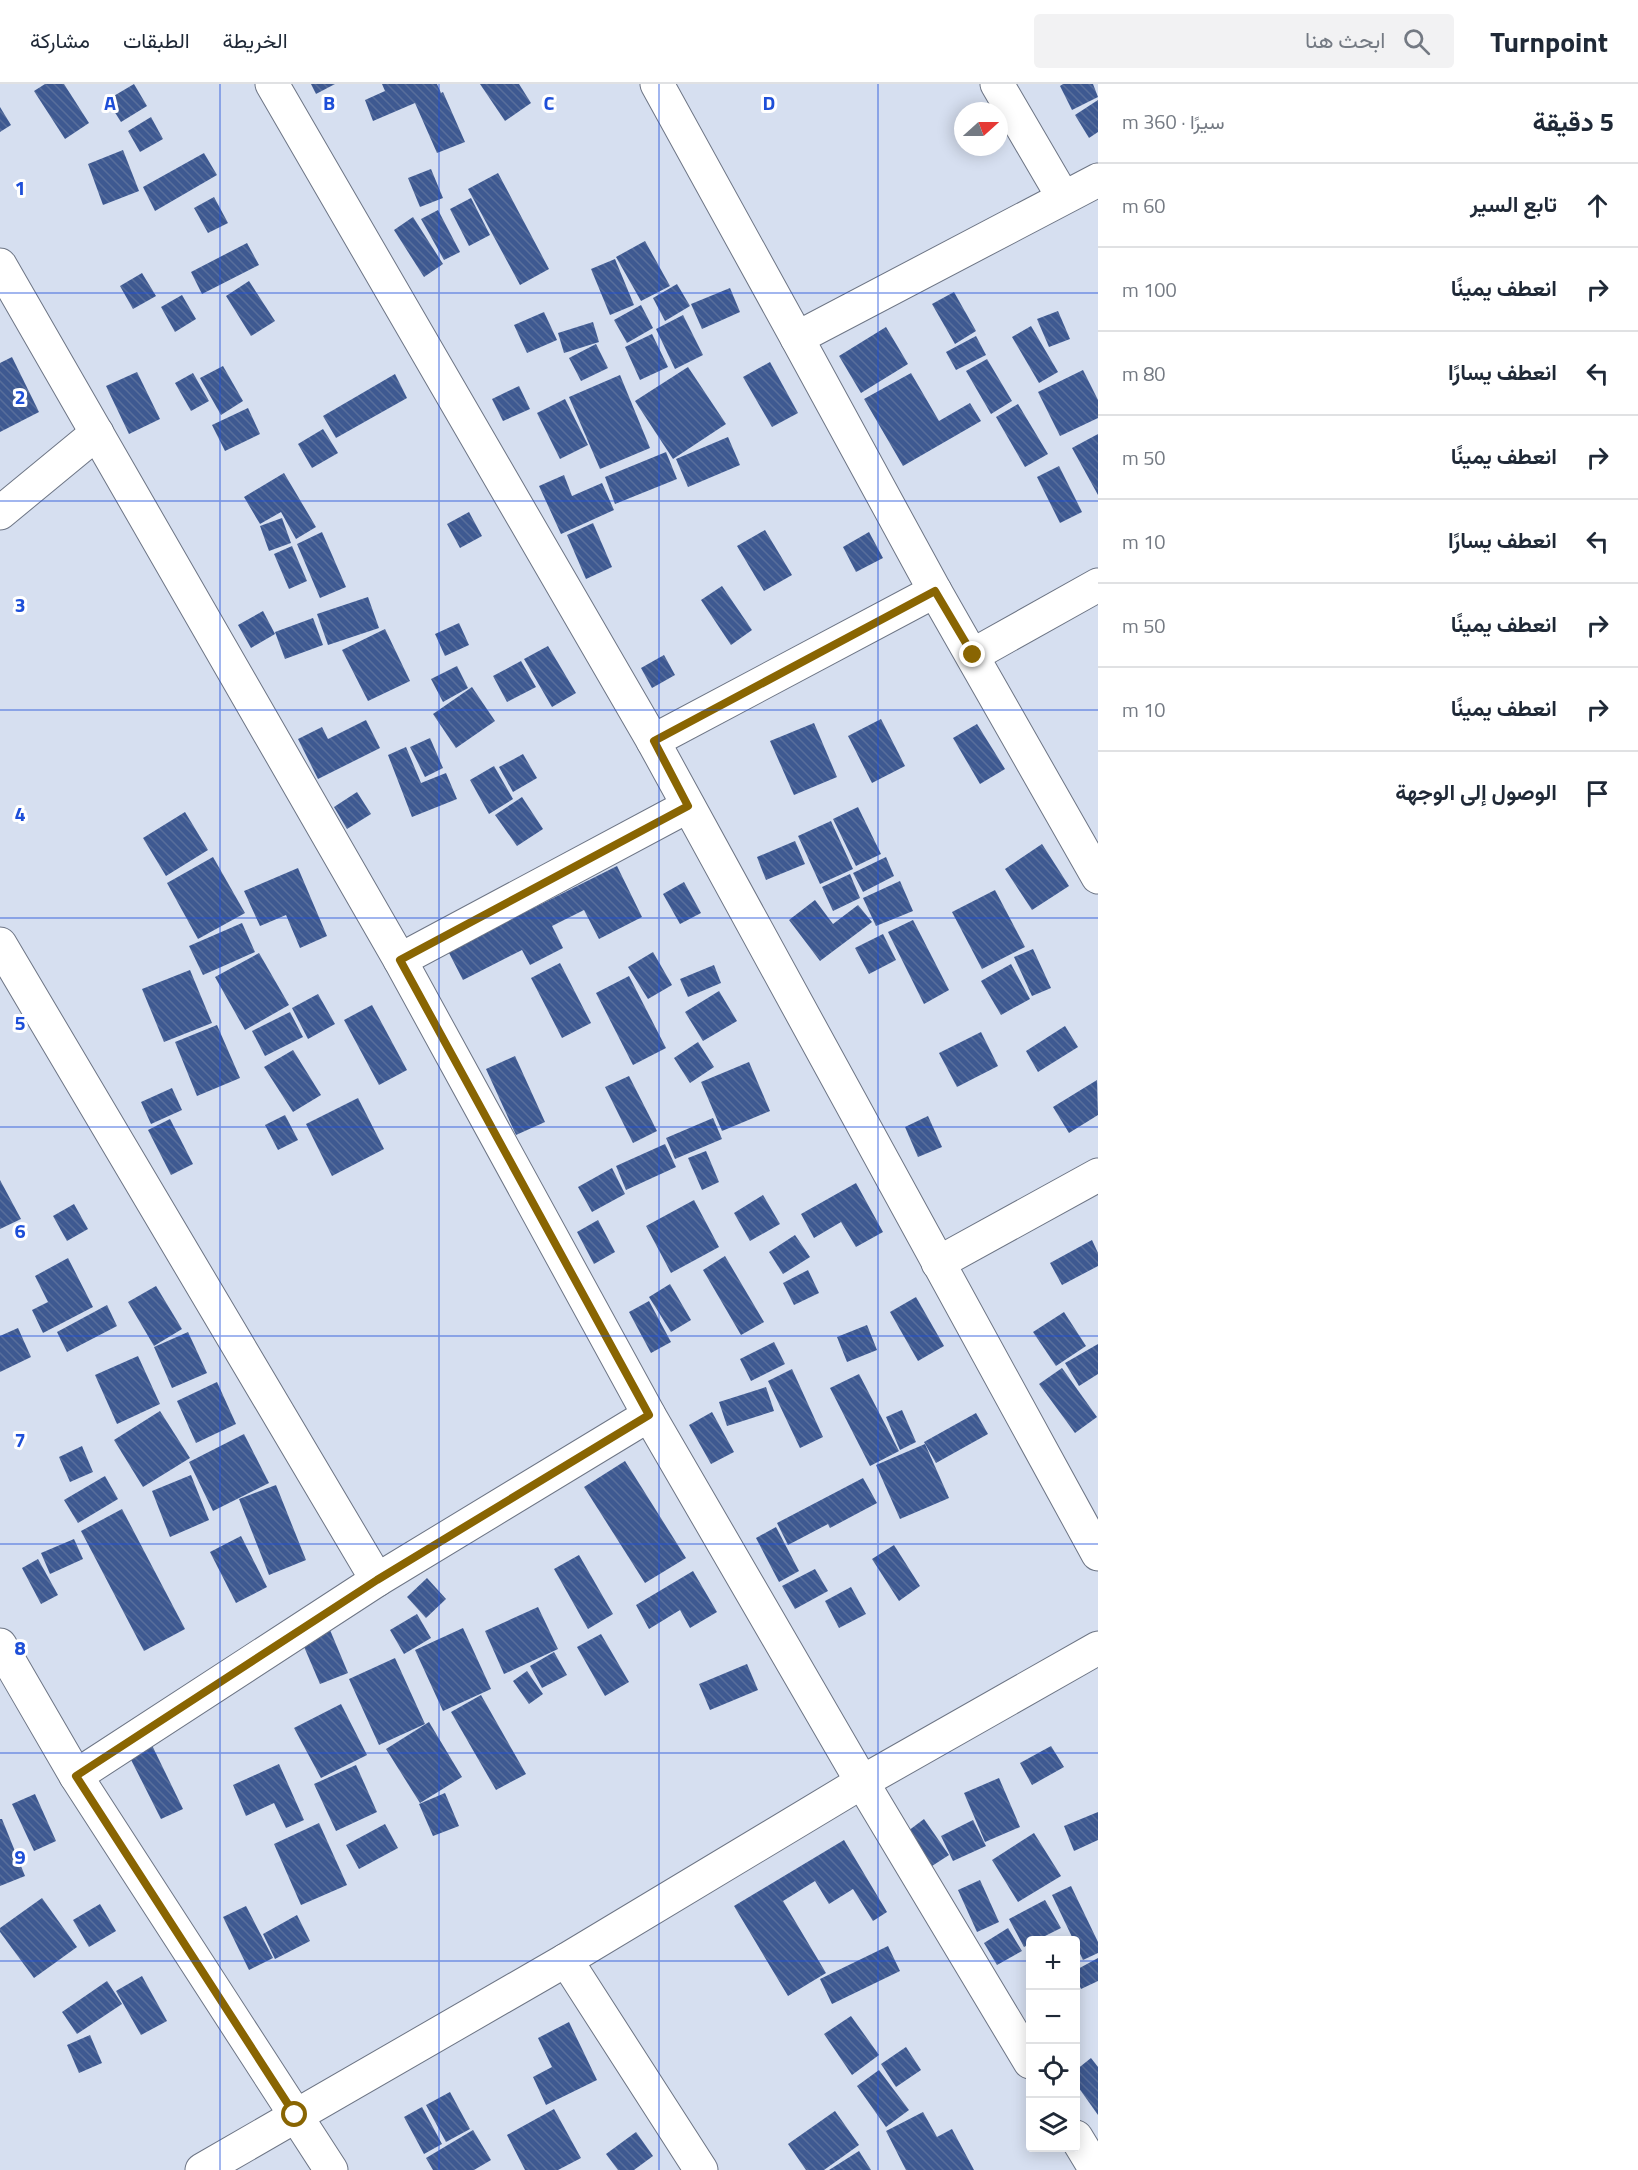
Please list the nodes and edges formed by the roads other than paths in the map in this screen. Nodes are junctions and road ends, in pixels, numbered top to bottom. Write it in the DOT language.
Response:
graph roads {
  1 [pos="272,84"];
  2 [pos="657,84"];
  3 [pos="997,84"];
  4 [pos="1098,180"];
  5 [pos="1063,197"];
  6 [pos="0,265"];
  7 [pos="797,338"];
  8 [pos="97,433"];
  9 [pos="0,513"];
  10 [pos="1098,585"];
  11 [pos="935,591"];
  12 [pos="973,655"];
  13 [pos="654,741"];
  14 [pos="688,806"];
  15 [pos="1098,877"];
  16 [pos="0,944"];
  17 [pos="400,960"];
  18 [pos="1098,1175"];
  19 [pos="938,1263"];
  20 [pos="649,1415"];
  21 [pos="1098,1554"];
  22 [pos="377,1580"];
  23 [pos="0,1645"];
  24 [pos="1098,1648"];
  25 [pos="76,1776"];
  26 [pos="862,1782"];
  27 [pos="566,1960"];
  28 [pos="1026,2055"];
  29 [pos="295,2115"];
  30 [pos="1080,2144"];
  31 [pos="202,2170"];
  32 [pos="331,2170"];
  33 [pos="701,2170"];
  34 [pos="1096,2170"];
  1 -- 13 [label="street"];
  2 -- 7 [label="street"];
  3 -- 5 [label="street"];
  4 -- 5 [label="street"];
  5 -- 7 [label="street"];
  6 -- 8 [label="street"];
  7 -- 11 [label="street"];
  8 -- 9 [label="street"];
  8 -- 17 [label="street"];
  10 -- 12 [label="street"];
  11 -- 12 [label="street"];
  11 -- 13 [label="street"];
  12 -- 15 [label="street"];
  13 -- 14 [label="street"];
  14 -- 17 [label="street"];
  14 -- 19 [label="street"];
  16 -- 22 [label="street"];
  17 -- 20 [label="street"];
  18 -- 19 [label="street"];
  19 -- 21 [label="street"];
  20 -- 22 [label="street"];
  20 -- 26 [label="street"];
  22 -- 25 [label="street"];
  23 -- 25 [label="street"];
  24 -- 26 [label="street"];
  25 -- 29 [label="street"];
  26 -- 27 [label="street"];
  26 -- 28 [label="street"];
  27 -- 29 [label="street"];
  27 -- 33 [label="street"];
  29 -- 31 [label="street"];
  29 -- 32 [label="street"];
  30 -- 34 [label="street"];
}
